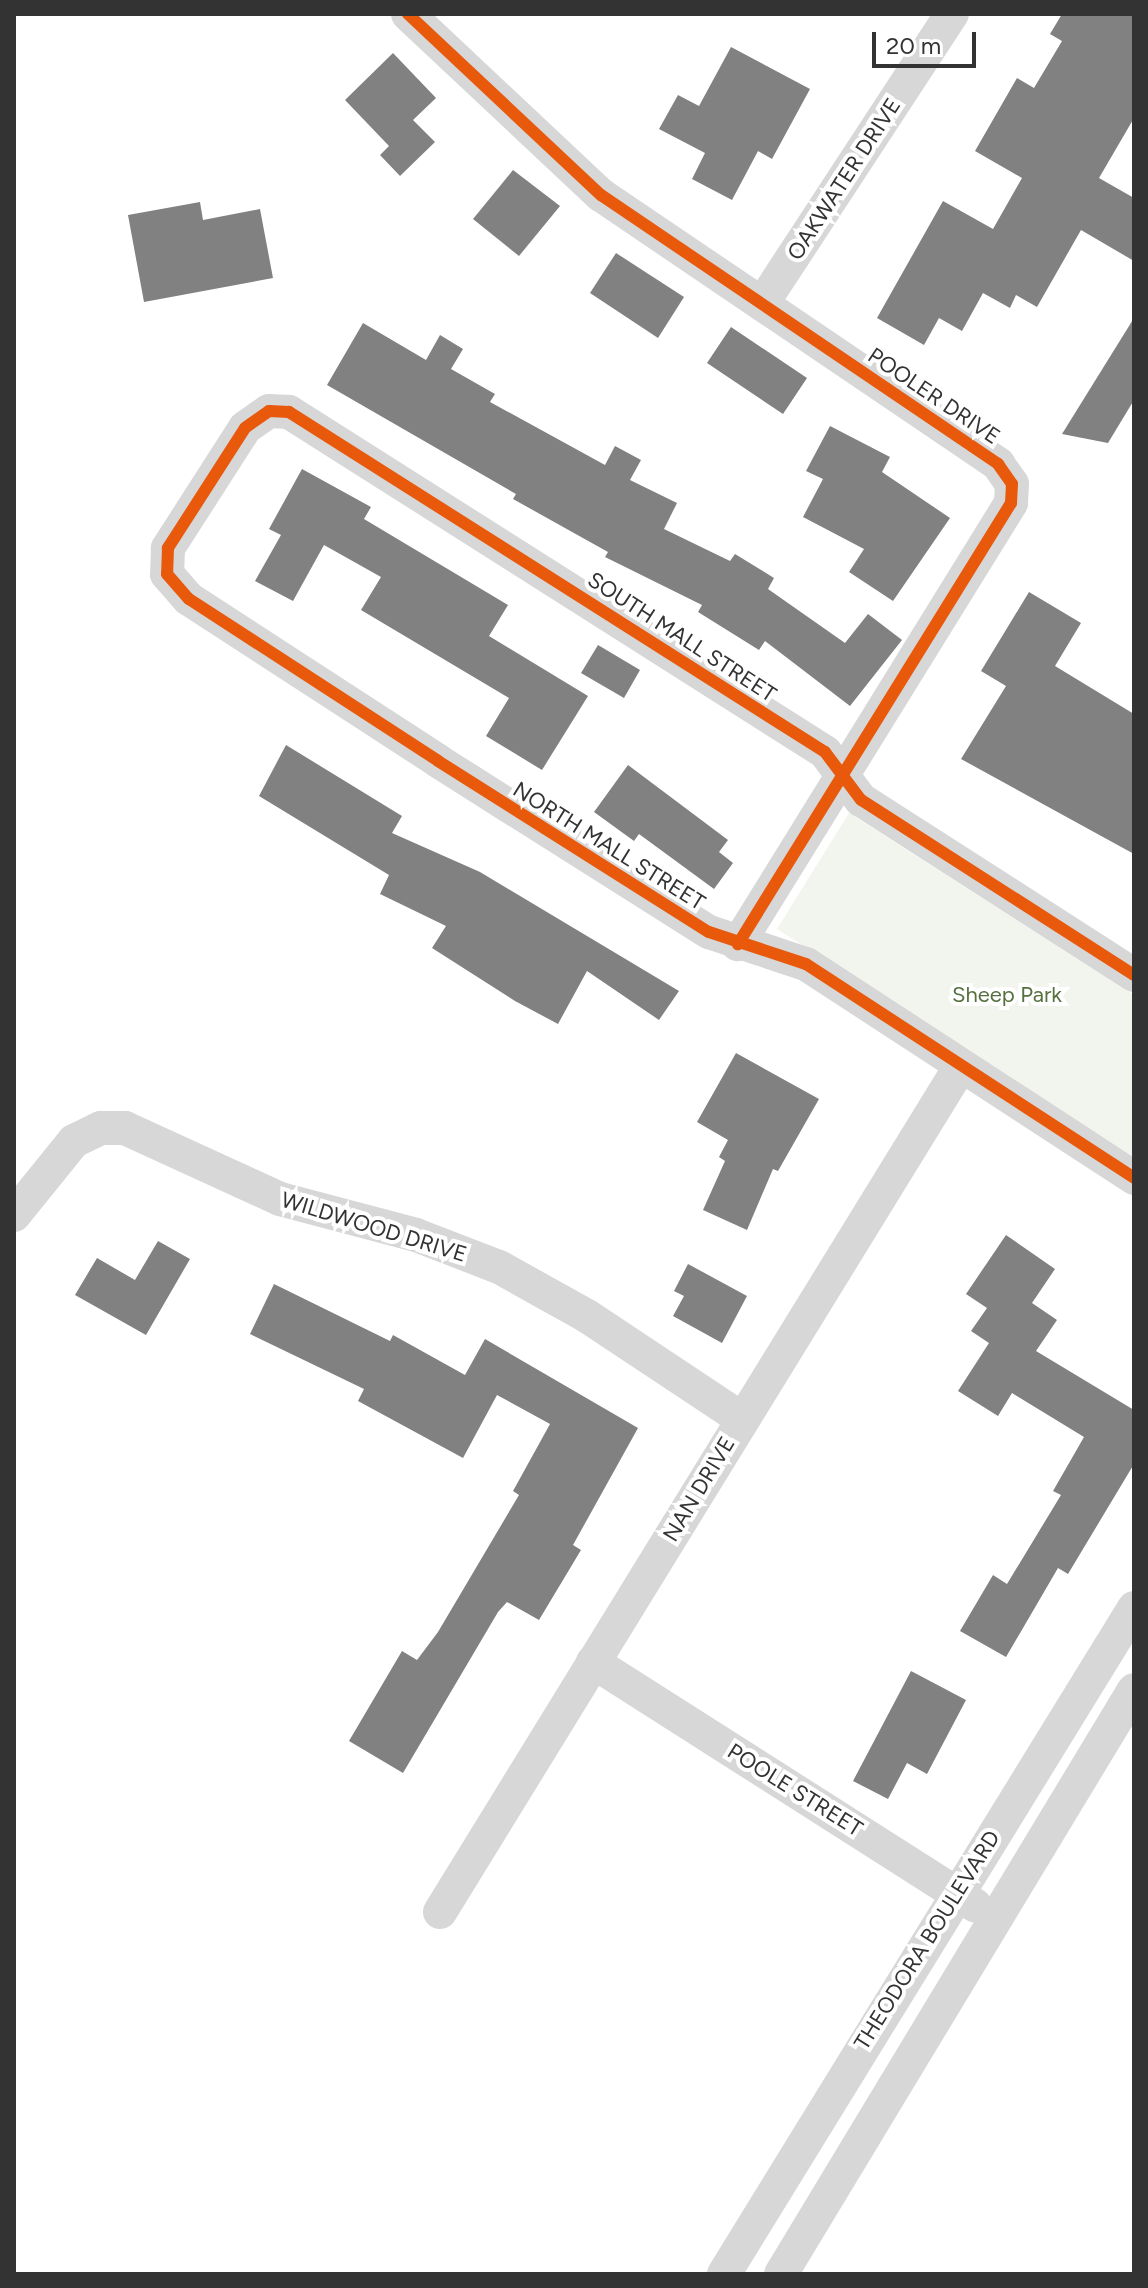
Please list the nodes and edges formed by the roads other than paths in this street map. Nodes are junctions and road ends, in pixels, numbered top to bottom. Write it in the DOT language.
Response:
graph roads {
  1 [pos="408,14"];
  2 [pos="952,14"];
  3 [pos="762,304"];
  4 [pos="210,482"];
  5 [pos="841,771"];
  6 [pos="738,944"];
  7 [pos="1134,975"];
  8 [pos="960,1067"];
  9 [pos="1134,1178"];
  10 [pos="14,1215"];
  11 [pos="742,1419"];
  12 [pos="1134,1608"];
  13 [pos="593,1662"];
  14 [pos="1134,1690"];
  15 [pos="956,1892"];
  16 [pos="440,1912"];
  17 [pos="996,1918"];
  18 [pos="724,2274"];
  19 [pos="781,2274"];
  1 -- 3 [label="street, POOLER DRIVE"];
  2 -- 3 [label="street, OAKWATER DRIVE"];
  3 -- 5 [label="street, POOLER DRIVE"];
  4 -- 5 [label="street, SOUTH MALL STREET"];
  4 -- 6 [label="street, NORTH MALL STREET"];
  5 -- 6 [label="street, POOLER DRIVE"];
  5 -- 7 [label="street, SOUTH MALL STREET"];
  6 -- 8 [label="street, NORTH MALL STREET"];
  8 -- 9 [label="street, NORTH MALL STREET"];
  8 -- 11 [label="street, NAN DRIVE"];
  10 -- 11 [label="street, WILDWOOD DRIVE"];
  11 -- 13 [label="street, NAN DRIVE"];
  12 -- 15 [label="street, THEODORA BOULEVARD"];
  13 -- 15 [label="street, POOLE STREET"];
  13 -- 16 [label="street, NAN DRIVE"];
  14 -- 17 [label="street, THEODORA BOULEVARD"];
  15 -- 17 [label="street, POOLE STREET"];
  15 -- 18 [label="street, THEODORA BOULEVARD"];
  17 -- 19 [label="street, THEODORA BOULEVARD"];
}
